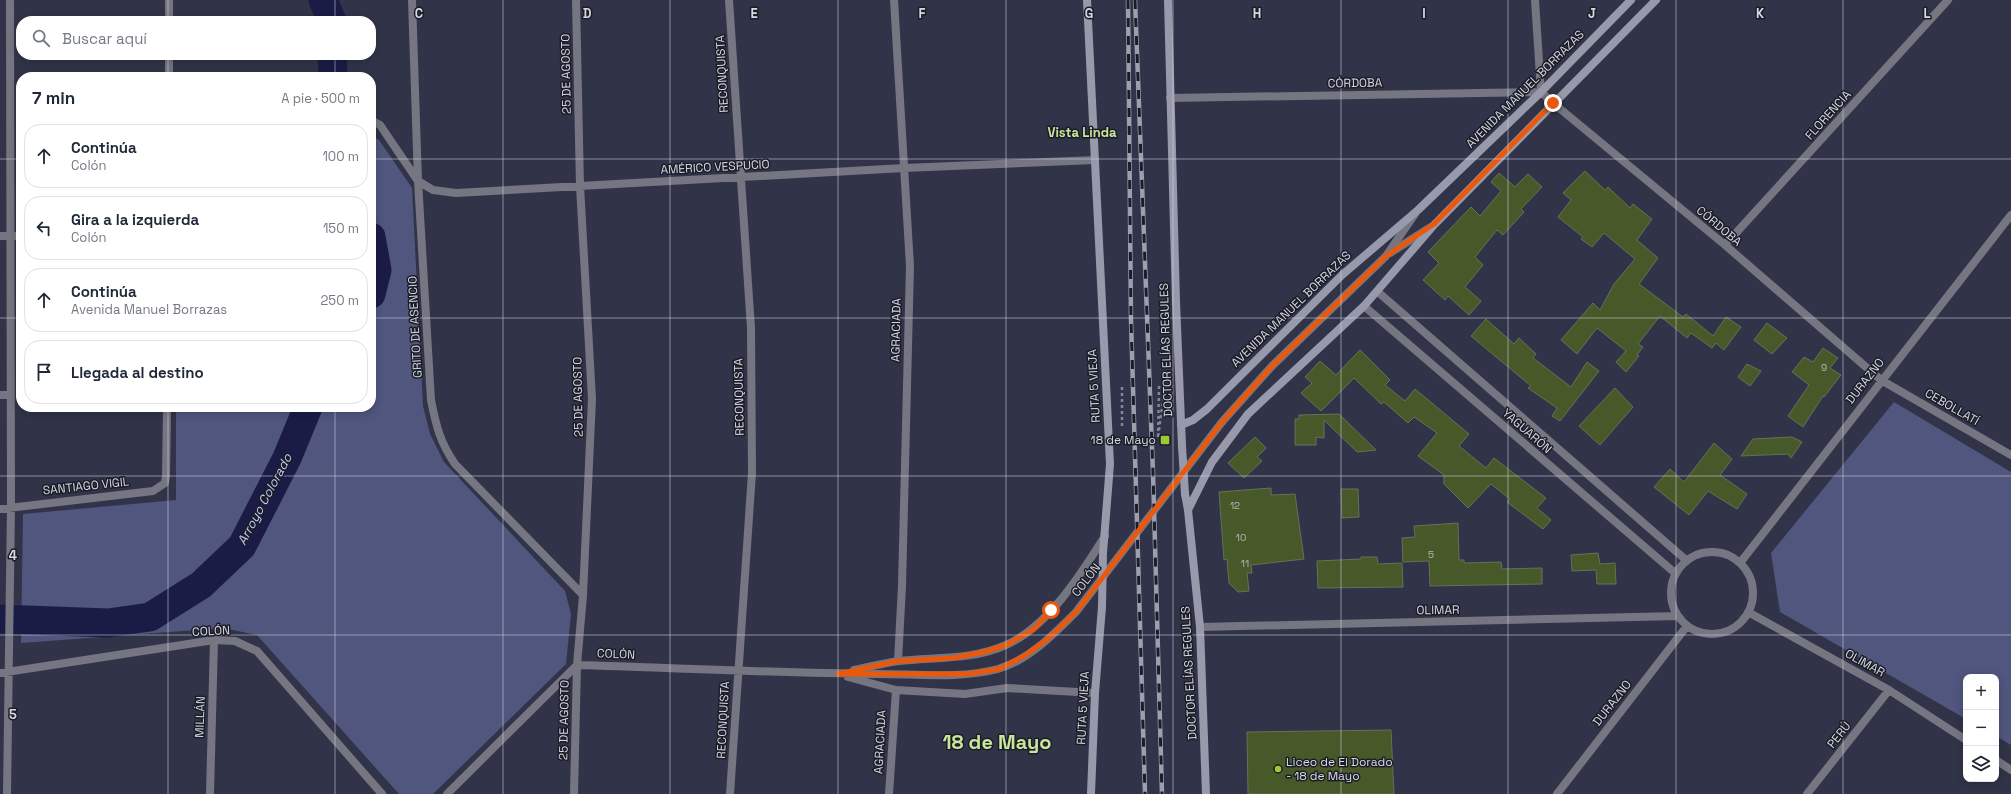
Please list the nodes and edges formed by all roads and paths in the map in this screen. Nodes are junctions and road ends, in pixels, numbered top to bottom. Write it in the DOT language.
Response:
graph roads {
  1 [pos="10,0"];
  2 [pos="169,0"];
  3 [pos="412,0"];
  4 [pos="576,0"];
  5 [pos="729,0"];
  6 [pos="894,0"];
  7 [pos="1087,0"];
  8 [pos="1168,0"];
  9 [pos="1535,0"];
  10 [pos="1631,0"];
  11 [pos="1656,0"];
  12 [pos="1948,0"];
  13 [pos="169,16"];
  14 [pos="169,60"];
  15 [pos="169,72"];
  16 [pos="0,75"];
  17 [pos="10,75"];
  18 [pos="1541,92"];
  19 [pos="1170,98"];
  20 [pos="1553,103"];
  21 [pos="376,123"];
  22 [pos="1095,160"];
  23 [pos="904,168"];
  24 [pos="740,177"];
  25 [pos="418,182"];
  26 [pos="580,186"];
  27 [pos="1418,210"];
  28 [pos="2011,215"];
  29 [pos="1434,224"];
  30 [pos="0,236"];
  31 [pos="10,236"];
  32 [pos="16,236"];
  33 [pos="1725,245"];
  34 [pos="1386,256"];
  35 [pos="1378,292"];
  36 [pos="1364,306"];
  37 [pos="1881,380"];
  38 [pos="1179,385"];
  39 [pos="1159,386"];
  40 [pos="0,395"];
  41 [pos="10,395"];
  42 [pos="167,412"];
  43 [pos="1181,424"];
  44 [pos="2011,454"];
  45 [pos="11,507"];
  46 [pos="0,509"];
  47 [pos="1188,510"];
  48 [pos="1140,530"];
  49 [pos="1104,536"];
  50 [pos="1686,560"];
  51 [pos="1740,563"];
  52 [pos="1675,573"];
  53 [pos="583,595"];
  54 [pos="1748,612"];
  55 [pos="1678,616"];
  56 [pos="1687,626"];
  57 [pos="1200,627"];
  58 [pos="214,640"];
  59 [pos="898,661"];
  60 [pos="577,665"];
  61 [pos="738,671"];
  62 [pos="4,672"];
  63 [pos="838,674"];
  64 [pos="896,690"];
  65 [pos="1889,690"];
  66 [pos="1095,692"];
  67 [pos="1963,738"];
  68 [pos="1999,762"];
  69 [pos="2011,770"];
  70 [pos="7,794"];
  71 [pos="210,794"];
  72 [pos="382,794"];
  73 [pos="447,794"];
  74 [pos="574,794"];
  75 [pos="730,794"];
  76 [pos="889,794"];
  77 [pos="1091,794"];
  78 [pos="1206,794"];
  79 [pos="1557,794"];
  80 [pos="1807,794"];
  1 -- 17 [label="street"];
  2 -- 13 [label="street"];
  3 -- 25 [label="street, GRITO DE ASENCIO"];
  4 -- 26 [label="street, 25 DE AGOSTO"];
  5 -- 24 [label="street, RECONQUISTA"];
  6 -- 23 [label="street, AGRACIADA"];
  7 -- 22 [label="street, RUTA 5 VIEJA"];
  8 -- 19 [label="street, DOCTOR ELÍAS REGULES"];
  9 -- 18 [label="street"];
  10 -- 18 [label="street, AVENIDA MANUEL BORRAZAS"];
  11 -- 20 [label="street, AVENIDA MANUEL BORRAZAS"];
  12 -- 33 [label="street, FLORENCIA"];
  14 -- 15 [label="street"];
  16 -- 17 [label="street"];
  17 -- 31 [label="street"];
  18 -- 19 [label="street, CÓRDOBA"];
  18 -- 20 [label="street, CÓRDOBA"];
  18 -- 27 [label="street, AVENIDA MANUEL BORRAZAS"];
  19 -- 38 [label="street, DOCTOR ELÍAS REGULES"];
  20 -- 29 [label="street, AVENIDA MANUEL BORRAZAS"];
  20 -- 33 [label="street, CÓRDOBA"];
  21 -- 25 [label="street"];
  22 -- 23 [label="street, AMÉRICO VESPUCIO"];
  22 -- 49 [label="street, RUTA 5 VIEJA"];
  23 -- 24 [label="street, AMÉRICO VESPUCIO"];
  23 -- 59 [label="street, AGRACIADA"];
  24 -- 26 [label="street, AMÉRICO VESPUCIO"];
  24 -- 61 [label="street, RECONQUISTA"];
  25 -- 26 [label="street, AMÉRICO VESPUCIO"];
  25 -- 53 [label="street, GRITO DE ASENCIO"];
  26 -- 53 [label="street, 25 DE AGOSTO"];
  27 -- 34 [label="street, AVENIDA MANUEL BORRAZAS"];
  27 -- 43 [label="street, AVENIDA MANUEL BORRAZAS"];
  28 -- 37 [label="street, DURAZNO"];
  29 -- 34 [label="street, AVENIDA MANUEL BORRAZAS"];
  29 -- 35 [label="street, AVENIDA MANUEL BORRAZAS"];
  30 -- 31 [label="street"];
  31 -- 32 [label="street"];
  31 -- 41 [label="street"];
  33 -- 37 [label="street, CÓRDOBA"];
  34 -- 48 [label="street, AVENIDA MANUEL BORRAZAS"];
  35 -- 36 [label="street, AVENIDA MANUEL BORRAZAS"];
  35 -- 50 [label="street, YAGUARÓN"];
  36 -- 47 [label="street, AVENIDA MANUEL BORRAZAS"];
  36 -- 52 [label="street, YAGUARÓN"];
  37 -- 44 [label="street, CEBOLLATÍ"];
  37 -- 51 [label="street, DURAZNO"];
  38 -- 39 [label="path"];
  38 -- 43 [label="street, DOCTOR ELÍAS REGULES"];
  40 -- 41 [label="street"];
  41 -- 45 [label="street"];
  42 -- 45 [label="street, SANTIAGO VIGIL"];
  43 -- 47 [label="street, DOCTOR ELÍAS REGULES, bridge"];
  45 -- 46 [label="street, SANTIAGO VIGIL"];
  45 -- 62 [label="street"];
  47 -- 57 [label="street, DOCTOR ELÍAS REGULES"];
  48 -- 63 [label="street, COLÓN"];
  49 -- 59 [label="street, COLÓN"];
  49 -- 66 [label="street, RUTA 5 VIEJA, bridge"];
  50 -- 51 [label="street"];
  50 -- 52 [label="street"];
  51 -- 54 [label="street"];
  52 -- 55 [label="street"];
  53 -- 60 [label="street, 25 DE AGOSTO"];
  54 -- 56 [label="street"];
  54 -- 65 [label="street, OLIMAR"];
  55 -- 56 [label="street"];
  55 -- 57 [label="street, OLIMAR"];
  56 -- 79 [label="street, DURAZNO"];
  57 -- 78 [label="street, DOCTOR ELÍAS REGULES"];
  58 -- 62 [label="street, COLÓN"];
  58 -- 71 [label="street, MILLÁN"];
  58 -- 72 [label="street, COLÓN"];
  59 -- 63 [label="street, COLÓN"];
  60 -- 61 [label="street, COLÓN"];
  60 -- 73 [label="street"];
  60 -- 74 [label="street, 25 DE AGOSTO"];
  61 -- 63 [label="street, COLÓN"];
  61 -- 75 [label="street, RECONQUISTA"];
  62 -- 70 [label="street"];
  63 -- 64 [label="street, COLÓN"];
  64 -- 66 [label="street, COLÓN"];
  64 -- 76 [label="street, AGRACIADA"];
  65 -- 67 [label="street, OLIMAR"];
  65 -- 80 [label="street, PERÚ"];
  66 -- 77 [label="street, RUTA 5 VIEJA"];
  68 -- 69 [label="street"];
}
